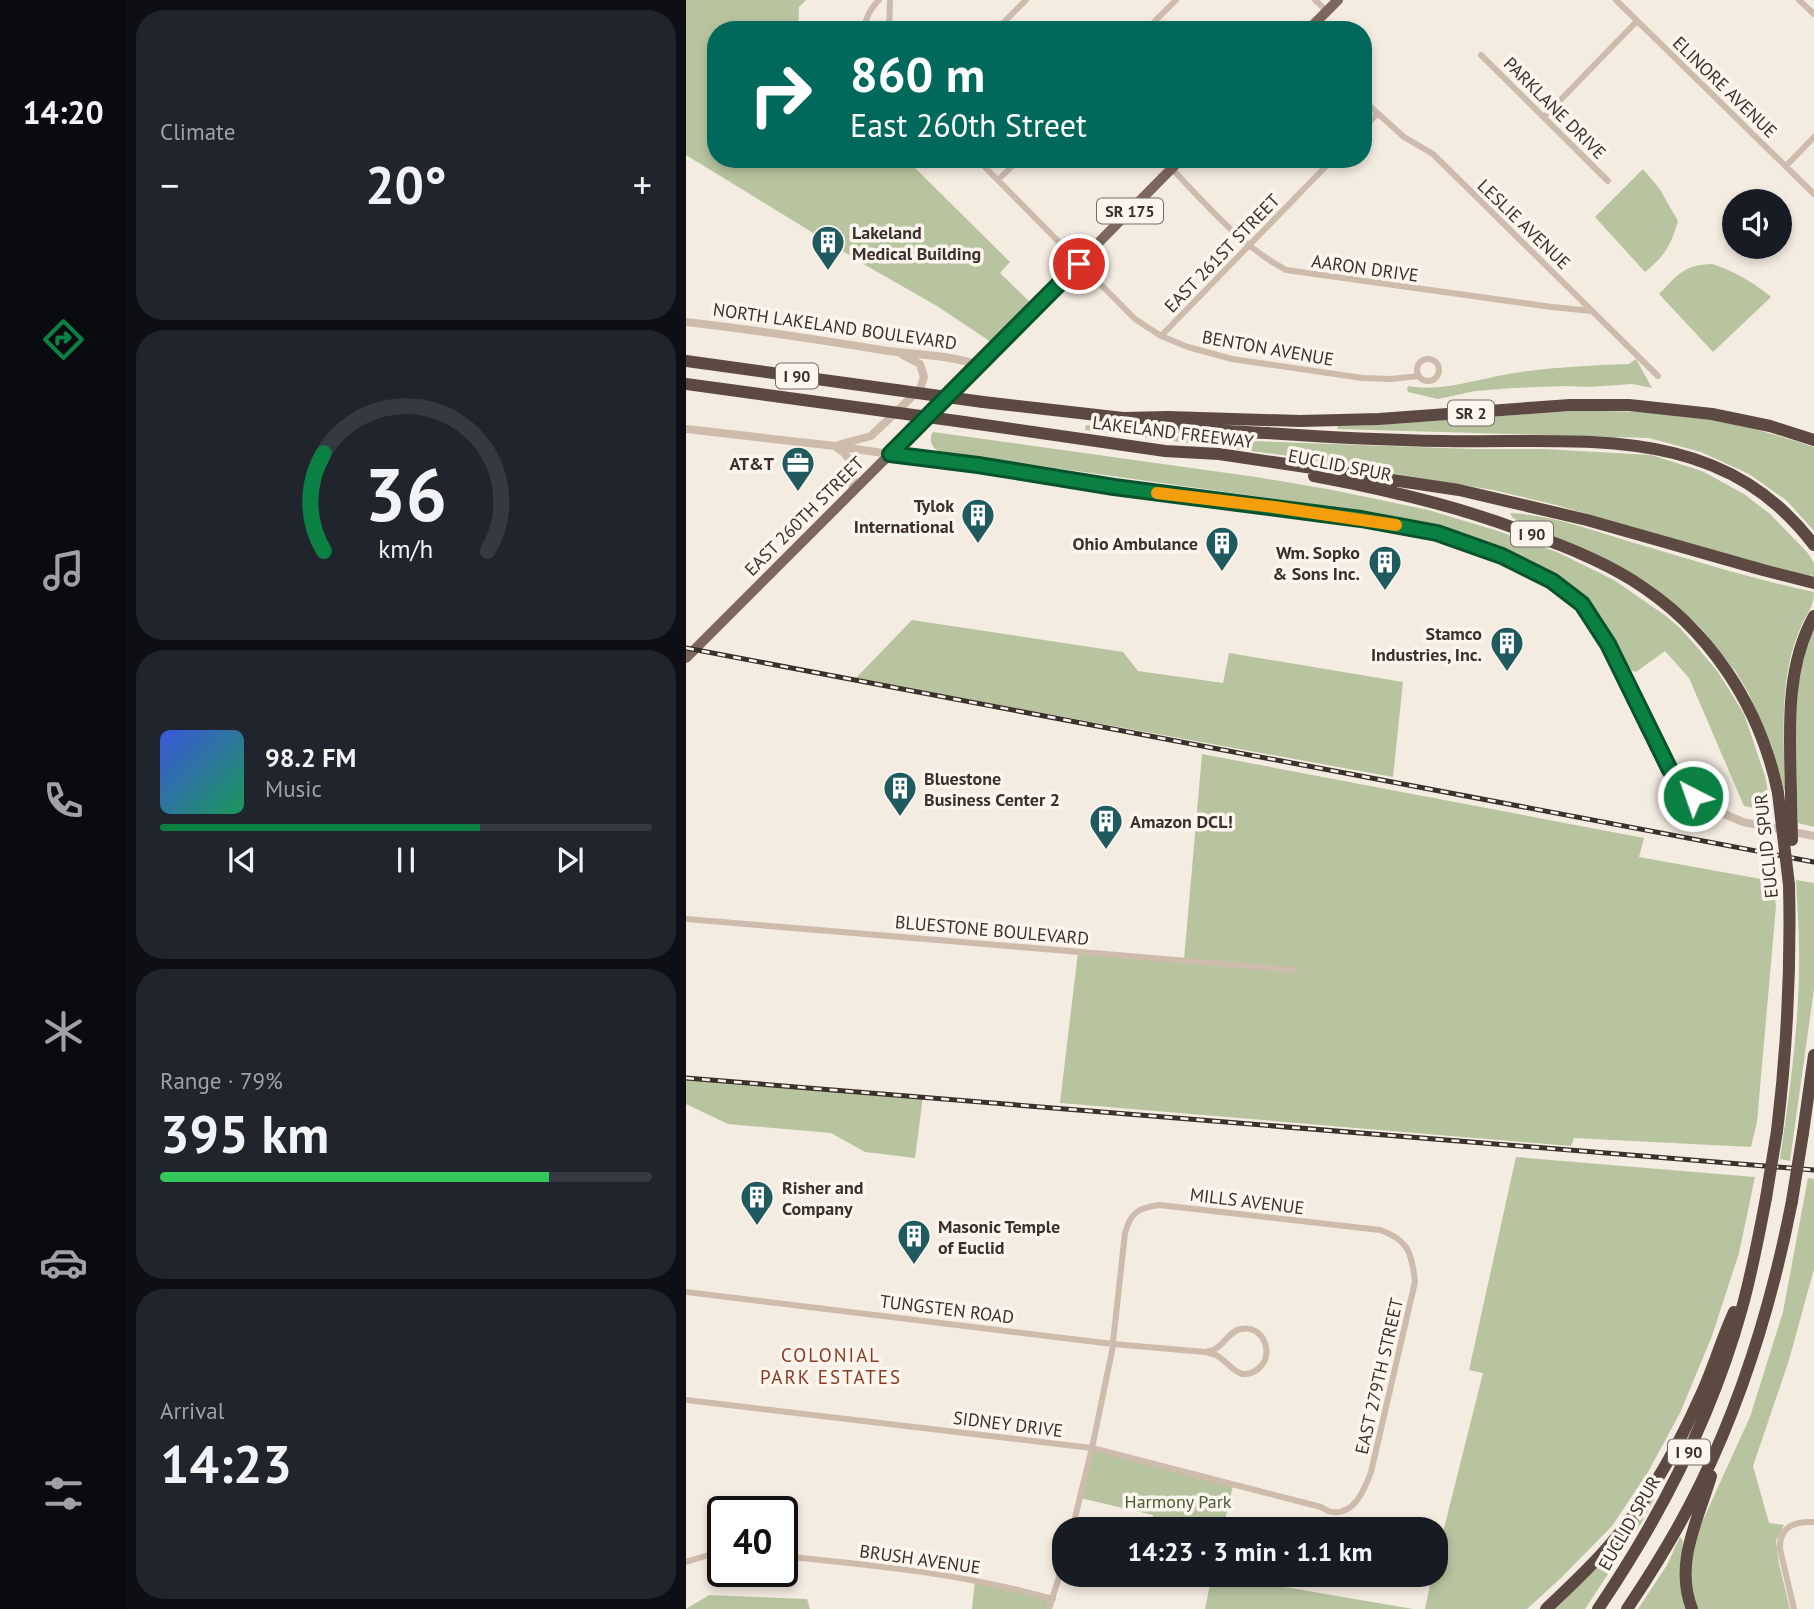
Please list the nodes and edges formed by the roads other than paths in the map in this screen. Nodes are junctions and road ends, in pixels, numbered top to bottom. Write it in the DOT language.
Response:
graph roads {
  1 [pos="879,0"];
  2 [pos="890,0"];
  3 [pos="1026,0"];
  4 [pos="1175,0"];
  5 [pos="1315,0"];
  6 [pos="1338,0"];
  7 [pos="1616,0"];
  8 [pos="1800,0"];
  9 [pos="1327,11"];
  10 [pos="1814,14"];
  11 [pos="866,21"];
  12 [pos="889,21"];
  13 [pos="1005,21"];
  14 [pos="1155,21"];
  15 [pos="1317,21"];
  16 [pos="1637,21"];
  17 [pos="1481,55"];
  18 [pos="1372,109"];
  19 [pos="1377,114"];
  20 [pos="1544,117"];
  21 [pos="1372,119"];
  22 [pos="1814,137"];
  23 [pos="1786,166"];
  24 [pos="986,168"];
  25 [pos="1010,168"];
  26 [pos="1325,168"];
  27 [pos="1171,169"];
  28 [pos="998,180"];
  29 [pos="1608,181"];
  30 [pos="1814,194"];
  31 [pos="1249,246"];
  32 [pos="1079,264"];
  33 [pos="1592,311"];
  34 [pos="686,322"];
  35 [pos="1161,336"];
  36 [pos="897,352"];
  37 [pos="690,361"];
  38 [pos="978,365"];
  39 [pos="1418,376"];
  40 [pos="1658,376"];
  41 [pos="686,384"];
  42 [pos="1123,418"];
  43 [pos="686,429"];
  44 [pos="1814,440"];
  45 [pos="834,445"];
  46 [pos="1166,451"];
  47 [pos="890,454"];
  48 [pos="852,492"];
  49 [pos="1814,545"];
  50 [pos="1814,583"];
  51 [pos="1813,617"];
  52 [pos="686,658"];
  53 [pos="1785,794"];
  54 [pos="1814,836"];
  55 [pos="686,919"];
  56 [pos="1295,970"];
  57 [pos="1814,1055"];
  58 [pos="1380,1230"];
  59 [pos="1749,1280"];
  60 [pos="686,1292"];
  61 [pos="1113,1344"];
  62 [pos="1205,1352"];
  63 [pos="686,1401"];
  64 [pos="1723,1436"];
  65 [pos="1092,1448"];
  66 [pos="1321,1507"];
  67 [pos="1075,1517"];
  68 [pos="1814,1522"];
  69 [pos="707,1556"];
  70 [pos="798,1558"];
  71 [pos="686,1562"];
  72 [pos="1056,1587"];
  73 [pos="1053,1599"];
  74 [pos="1049,1609"];
  75 [pos="1546,1609"];
  76 [pos="1598,1609"];
  77 [pos="1627,1609"];
  78 [pos="1692,1609"];
  79 [pos="1794,1609"];
  1 -- 11 [label="street"];
  2 -- 12 [label="street"];
  3 -- 13 [label="street"];
  4 -- 14 [label="street"];
  5 -- 9 [label="street"];
  6 -- 9 [label="main road"];
  7 -- 16 [label="street, ELINORE AVENUE"];
  8 -- 10 [label="street"];
  9 -- 15 [label="main road"];
  16 -- 20 [label="street"];
  16 -- 23 [label="street, ELINORE AVENUE"];
  17 -- 20 [label="street, PARKLANE DRIVE"];
  18 -- 19 [label="street, LESLIE AVENUE"];
  19 -- 21 [label="street"];
  19 -- 33 [label="street, LESLIE AVENUE"];
  20 -- 29 [label="street, PARKLANE DRIVE"];
  22 -- 23 [label="street"];
  23 -- 30 [label="street, ELINORE AVENUE"];
  24 -- 28 [label="street, BENTON AVENUE"];
  25 -- 28 [label="street"];
  26 -- 31 [label="street, EAST 261ST STREET"];
  27 -- 31 [label="street, AARON DRIVE"];
  27 -- 32 [label="main road, EAST 260TH STREET / SR 175"];
  28 -- 32 [label="street, BENTON AVENUE"];
  31 -- 33 [label="street, AARON DRIVE"];
  31 -- 35 [label="street, EAST 261ST STREET"];
  32 -- 35 [label="street, BENTON AVENUE"];
  32 -- 38 [label="main road, EAST 260TH STREET / SR 175"];
  33 -- 40 [label="street, LESLIE AVENUE"];
  34 -- 36 [label="street, NORTH LAKELAND BOULEVARD"];
  35 -- 39 [label="street, BENTON AVENUE"];
  36 -- 38 [label="street, NORTH LAKELAND BOULEVARD"];
  36 -- 45 [label="street"];
  37 -- 42 [label="highway, LAKELAND FREEWAY / I 90, bridge"];
  38 -- 47 [label="main road, EAST 260TH STREET / SR 175"];
  41 -- 46 [label="highway, LAKELAND FREEWAY / I 90, bridge"];
  42 -- 44 [label="highway, LAKELAND FREEWAY / SR 2"];
  42 -- 49 [label="highway, EUCLID SPUR / I 90"];
  43 -- 45 [label="street"];
  45 -- 47 [label="street"];
  45 -- 48 [label="street"];
  46 -- 50 [label="highway, LAKELAND FREEWAY"];
  46 -- 53 [label="highway, EUCLID SPUR / I 90"];
  47 -- 48 [label="main road, EAST 260TH STREET / SR 175"];
  47 -- 54 [label="street"];
  48 -- 52 [label="main road, EAST 260TH STREET / SR 175"];
  51 -- 53 [label="highway"];
  53 -- 59 [label="highway, EUCLID SPUR / I 90, bridge"];
  55 -- 56 [label="street, BLUESTONE BOULEVARD"];
  57 -- 64 [label="highway, I 90, bridge"];
  58 -- 61 [label="street, MILLS AVENUE"];
  58 -- 66 [label="street, EAST 279TH STREET"];
  59 -- 75 [label="highway"];
  59 -- 76 [label="highway, EUCLID SPUR / I 90"];
  60 -- 61 [label="street, TUNGSTEN ROAD"];
  61 -- 62 [label="street, TUNGSTEN ROAD"];
  61 -- 65 [label="street"];
  62 -- 62 [label="street, TUNGSTEN ROAD"];
  63 -- 65 [label="street, SIDNEY DRIVE"];
  64 -- 77 [label="highway, I 90"];
  64 -- 78 [label="highway"];
  65 -- 66 [label="street, SIDNEY DRIVE"];
  65 -- 67 [label="street"];
  68 -- 79 [label="street"];
  69 -- 71 [label="street"];
  70 -- 73 [label="street, BRUSH AVENUE"];
  72 -- 73 [label="street"];
  73 -- 74 [label="street"];
}
